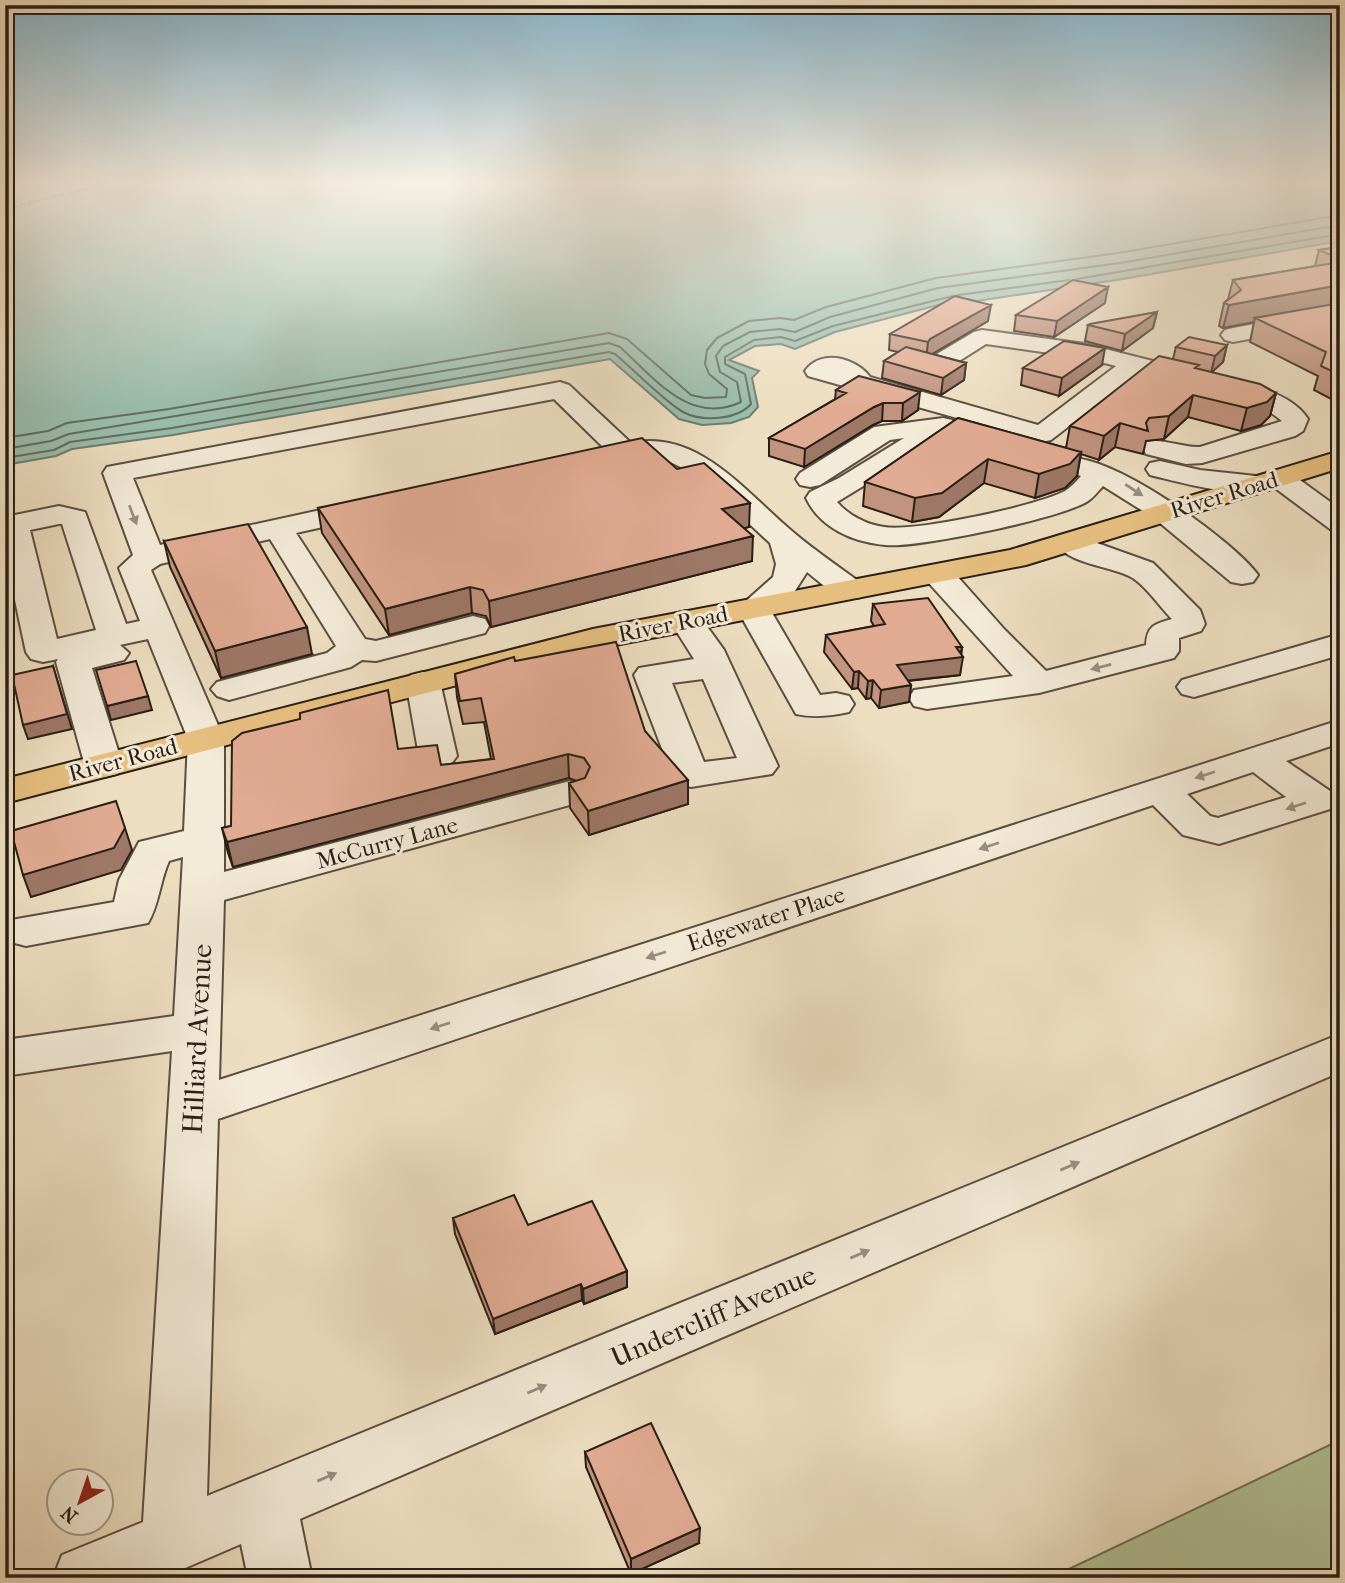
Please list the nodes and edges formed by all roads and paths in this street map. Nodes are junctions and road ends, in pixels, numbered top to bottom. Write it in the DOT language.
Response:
graph roads {
  1 [pos="1340,297"];
  2 [pos="1340,315"];
  3 [pos="1233,335"];
  4 [pos="939,363"];
  5 [pos="1135,363"];
  6 [pos="861,382"];
  7 [pos="952,418"];
  8 [pos="1033,442"];
  9 [pos="1156,448"];
  10 [pos="636,451"];
  11 [pos="1340,459"];
  12 [pos="585,461"];
  13 [pos="1108,466"];
  14 [pos="810,479"];
  15 [pos="1268,481"];
  16 [pos="1205,499"];
  17 [pos="396,502"];
  18 [pos="1166,512"];
  19 [pos="1340,523"];
  20 [pos="1127,525"];
  21 [pos="278,528"];
  22 [pos="783,539"];
  23 [pos="1069,542"];
  24 [pos="149,557"];
  25 [pos="1142,570"];
  26 [pos="938,574"];
  27 [pos="1242,575"];
  28 [pos="850,590"];
  29 [pos="753,608"];
  30 [pos="685,621"];
  31 [pos="161,626"];
  32 [pos="473,626"];
  33 [pos="1340,644"];
  34 [pos="355,650"];
  35 [pos="715,667"];
  36 [pos="423,682"];
  37 [pos="1040,683"];
  38 [pos="1194,687"];
  39 [pos="229,689"];
  40 [pos="927,698"];
  41 [pos="836,704"];
  42 [pos="1340,732"];
  43 [pos="205,739"];
  44 [pos="438,756"];
  45 [pos="1257,758"];
  46 [pos="104,765"];
  47 [pos="1160,790"];
  48 [pos="5,791"];
  49 [pos="570,793"];
  50 [pos="204,840"];
  51 [pos="203,892"];
  52 [pos="26,930"];
  53 [pos="197,1030"];
  54 [pos="1340,1052"];
  55 [pos="5,1058"];
  56 [pos="194,1107"];
  57 [pos="265,1503"];
  58 [pos="174,1541"];
  59 [pos="85,1578"];
  60 [pos="280,1578"];
  1 -- 2 [label="street"];
  2 -- 3 [label="street"];
  4 -- 5 [label="street"];
  5 -- 8 [label="street"];
  5 -- 9 [label="street"];
  6 -- 7 [label="street"];
  7 -- 8 [label="street"];
  7 -- 13 [label="street"];
  7 -- 14 [label="street"];
  8 -- 13 [label="street"];
  10 -- 12 [label="street"];
  10 -- 22 [label="street"];
  10 -- 24 [label="street, one-way"];
  11 -- 15 [label="main road, River Road"];
  13 -- 15 [label="street"];
  13 -- 16 [label="street"];
  13 -- 18 [label="street, one-way"];
  15 -- 16 [label="main road, River Road"];
  15 -- 19 [label="street"];
  16 -- 18 [label="main road, River Road"];
  17 -- 21 [label="street"];
  18 -- 20 [label="main road, River Road"];
  18 -- 27 [label="street"];
  20 -- 23 [label="main road, River Road"];
  20 -- 25 [label="street"];
  21 -- 24 [label="street"];
  21 -- 34 [label="street"];
  22 -- 28 [label="street"];
  22 -- 29 [label="street"];
  23 -- 25 [label="street"];
  23 -- 26 [label="main road, River Road"];
  24 -- 31 [label="street, Hilliard Avenue"];
  25 -- 37 [label="street, one-way"];
  26 -- 28 [label="main road, River Road"];
  26 -- 37 [label="street"];
  28 -- 29 [label="main road, River Road"];
  29 -- 30 [label="main road, River Road"];
  29 -- 41 [label="street"];
  30 -- 35 [label="street"];
  30 -- 36 [label="main road, River Road"];
  31 -- 43 [label="street, Hilliard Avenue"];
  31 -- 46 [label="street"];
  32 -- 34 [label="street"];
  33 -- 38 [label="street"];
  34 -- 39 [label="street"];
  36 -- 43 [label="main road, River Road"];
  36 -- 44 [label="street"];
  37 -- 40 [label="street"];
  42 -- 45 [label="street, Edgewater Place"];
  43 -- 46 [label="main road, River Road"];
  43 -- 50 [label="street, Hilliard Avenue"];
  45 -- 47 [label="street, Edgewater Place, one-way"];
  45 -- 47 [label="street, one-way"];
  46 -- 48 [label="main road, River Road"];
  47 -- 56 [label="street, Edgewater Place, one-way"];
  49 -- 51 [label="street, McCurry Lane"];
  50 -- 51 [label="street, Hilliard Avenue"];
  50 -- 52 [label="street"];
  51 -- 53 [label="street, Hilliard Avenue"];
  53 -- 55 [label="street"];
  53 -- 56 [label="street, Hilliard Avenue"];
  57 -- 54 [label="street, Undercliff Avenue, one-way"];
  56 -- 58 [label="street, Hilliard Avenue"];
  57 -- 58 [label="street, Undercliff Avenue"];
  57 -- 60 [label="street"];
  58 -- 59 [label="street, Undercliff Avenue"];
}
